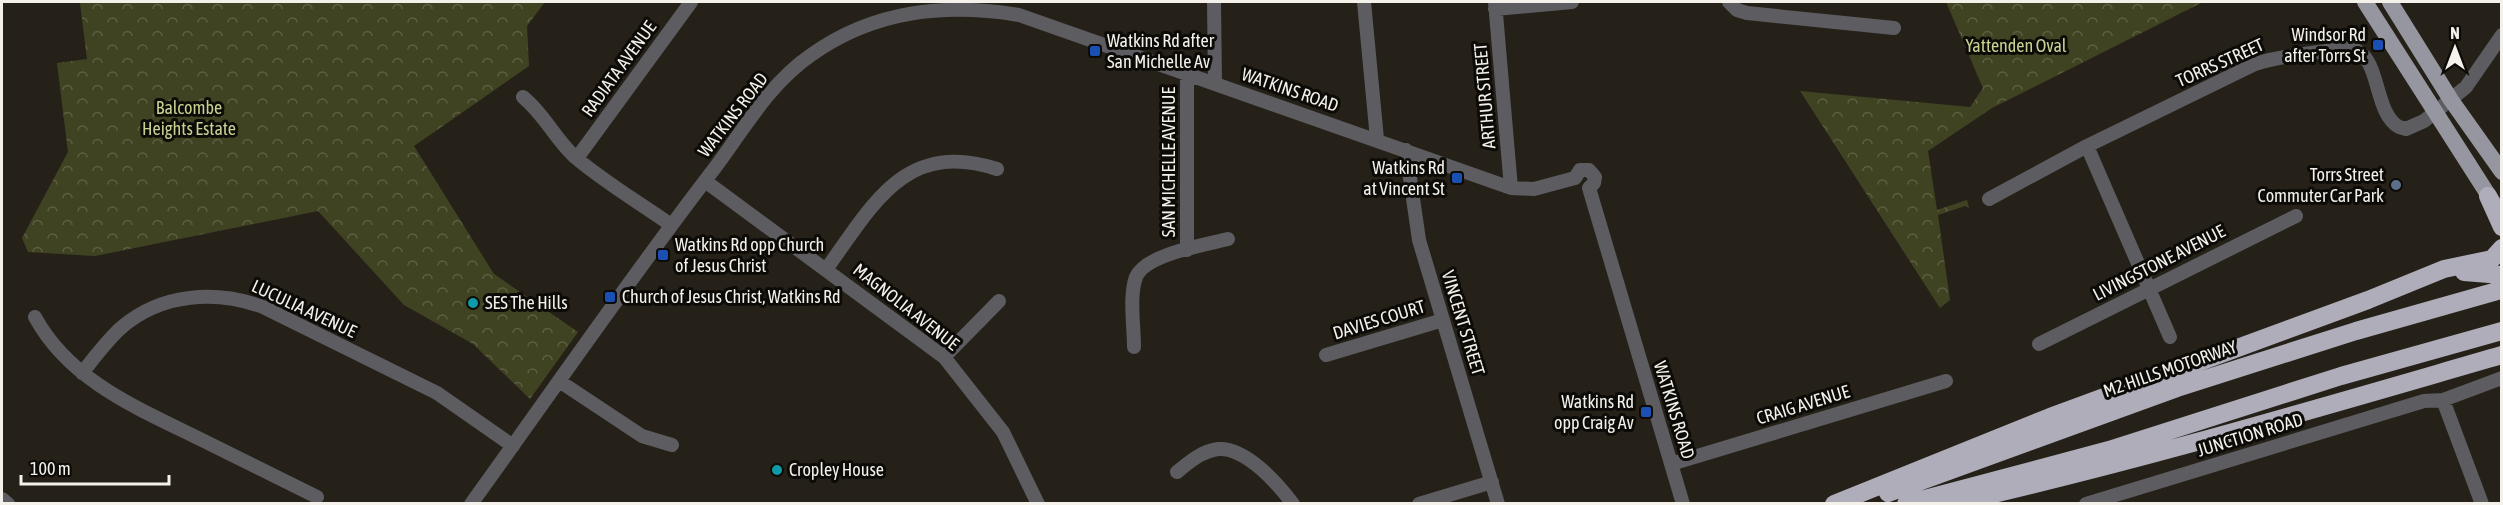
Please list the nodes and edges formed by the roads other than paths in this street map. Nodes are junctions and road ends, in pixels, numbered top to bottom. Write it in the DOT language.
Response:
graph roads {
  1 [pos="691,2"];
  2 [pos="1214,2"];
  3 [pos="1364,2"];
  4 [pos="1572,2"];
  5 [pos="1729,2"];
  6 [pos="2365,2"];
  7 [pos="2390,2"];
  8 [pos="1495,5"];
  9 [pos="1005,7"];
  10 [pos="1894,28"];
  11 [pos="2502,35"];
  12 [pos="1187,74"];
  13 [pos="1215,83"];
  14 [pos="523,97"];
  15 [pos="2451,100"];
  16 [pos="2434,112"];
  17 [pos="1377,140"];
  18 [pos="2087,146"];
  19 [pos="1406,150"];
  20 [pos="577,158"];
  21 [pos="997,169"];
  22 [pos="2502,172"];
  23 [pos="705,181"];
  24 [pos="1511,188"];
  25 [pos="2488,196"];
  26 [pos="1989,199"];
  27 [pos="2502,215"];
  28 [pos="2296,216"];
  29 [pos="671,225"];
  30 [pos="2502,227"];
  31 [pos="1228,239"];
  32 [pos="2502,248"];
  33 [pos="1187,250"];
  34 [pos="827,268"];
  35 [pos="2502,275"];
  36 [pos="2407,285"];
  37 [pos="2149,287"];
  38 [pos="2501,290"];
  39 [pos="999,301"];
  40 [pos="35,317"];
  41 [pos="1443,320"];
  42 [pos="2502,331"];
  43 [pos="2170,337"];
  44 [pos="2039,344"];
  45 [pos="1134,347"];
  46 [pos="1326,355"];
  47 [pos="2502,355"];
  48 [pos="944,357"];
  49 [pos="82,373"];
  50 [pos="2502,378"];
  51 [pos="559,381"];
  52 [pos="1946,381"];
  53 [pos="2443,400"];
  54 [pos="672,445"];
  55 [pos="513,446"];
  56 [pos="1671,464"];
  57 [pos="1177,472"];
  58 [pos="1492,482"];
  59 [pos="317,497"];
  60 [pos="2,499"];
  61 [pos="2119,499"];
  62 [pos="8,504"];
  63 [pos="471,504"];
  64 [pos="1038,504"];
  65 [pos="1293,504"];
  66 [pos="1419,504"];
  67 [pos="1498,504"];
  68 [pos="1683,504"];
  69 [pos="1834,504"];
  70 [pos="1858,504"];
  71 [pos="1906,504"];
  72 [pos="1950,504"];
  73 [pos="2086,504"];
  74 [pos="2482,504"];
  1 -- 20 [label="street, RADIATA AVENUE"];
  2 -- 13 [label="street"];
  3 -- 17 [label="street"];
  4 -- 8 [label="street"];
  5 -- 10 [label="street"];
  6 -- 16 [label="main road"];
  7 -- 15 [label="main road"];
  8 -- 24 [label="street, ARTHUR STREET"];
  9 -- 12 [label="street, WATKINS ROAD"];
  9 -- 23 [label="street, WATKINS ROAD"];
  11 -- 15 [label="street"];
  12 -- 13 [label="street, WATKINS ROAD"];
  12 -- 33 [label="street, SAN MICHELLE AVENUE"];
  13 -- 17 [label="street, WATKINS ROAD"];
  14 -- 20 [label="street"];
  15 -- 16 [label="street"];
  15 -- 22 [label="main road"];
  16 -- 18 [label="street, TORRS STREET"];
  16 -- 25 [label="main road"];
  17 -- 19 [label="street, WATKINS ROAD"];
  18 -- 26 [label="street, TORRS STREET"];
  18 -- 37 [label="street"];
  19 -- 24 [label="street, WATKINS ROAD"];
  19 -- 41 [label="street, VINCENT STREET"];
  20 -- 29 [label="street"];
  21 -- 34 [label="street"];
  23 -- 29 [label="street, WATKINS ROAD"];
  23 -- 34 [label="street, MAGNOLIA AVENUE"];
  24 -- 56 [label="street, WATKINS ROAD"];
  25 -- 27 [label="main road"];
  25 -- 30 [label="highway"];
  28 -- 37 [label="street, LIVINGSTONE AVENUE"];
  29 -- 51 [label="street, WATKINS ROAD"];
  31 -- 33 [label="street"];
  32 -- 36 [label="highway"];
  33 -- 45 [label="street"];
  34 -- 48 [label="street, MAGNOLIA AVENUE"];
  35 -- 36 [label="highway"];
  36 -- 69 [label="highway"];
  37 -- 43 [label="street"];
  37 -- 44 [label="street, LIVINGSTONE AVENUE"];
  38 -- 70 [label="highway, M2 HILLS MOTORWAY"];
  39 -- 48 [label="street"];
  40 -- 49 [label="street"];
  41 -- 46 [label="street, DAVIES COURT"];
  41 -- 58 [label="street, VINCENT STREET"];
  42 -- 71 [label="highway"];
  47 -- 72 [label="highway"];
  48 -- 64 [label="street, MAGNOLIA AVENUE"];
  49 -- 55 [label="street, LUCULIA AVENUE"];
  49 -- 59 [label="street"];
  50 -- 53 [label="street, JUNCTION ROAD"];
  51 -- 54 [label="street"];
  51 -- 55 [label="street, WATKINS ROAD"];
  52 -- 56 [label="street, CRAIG AVENUE"];
  53 -- 61 [label="street, JUNCTION ROAD"];
  53 -- 74 [label="street"];
  55 -- 63 [label="street, WATKINS ROAD"];
  56 -- 68 [label="street, WATKINS ROAD"];
  57 -- 65 [label="street"];
  58 -- 66 [label="street"];
  58 -- 67 [label="street, VINCENT STREET"];
  60 -- 62 [label="street"];
  61 -- 73 [label="street, JUNCTION ROAD"];
}
